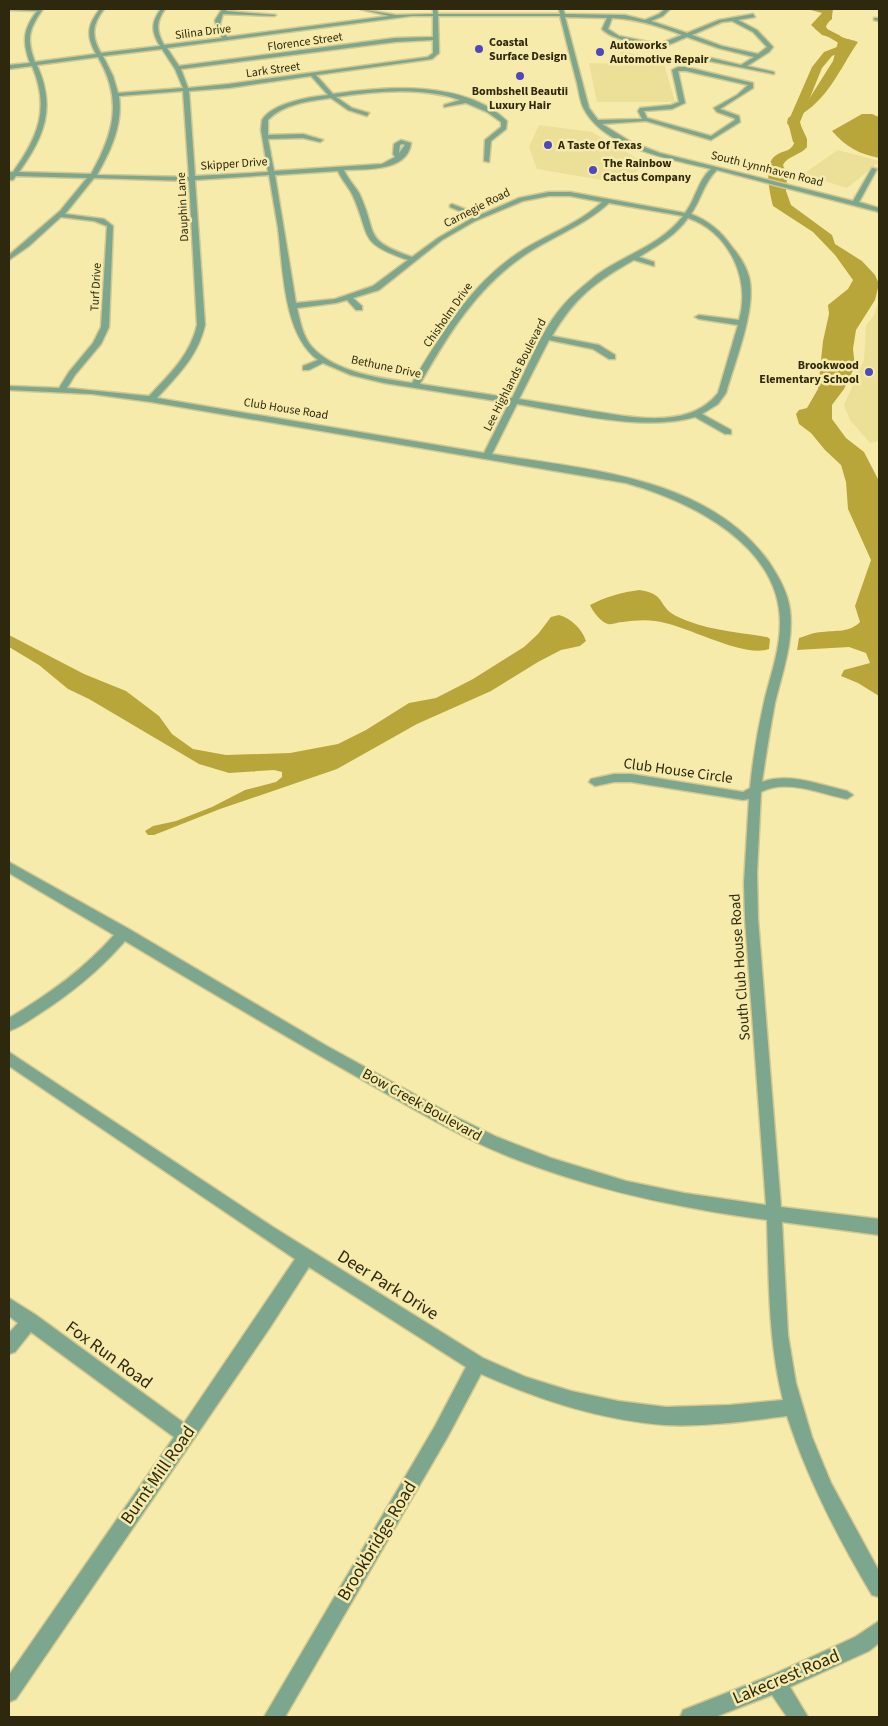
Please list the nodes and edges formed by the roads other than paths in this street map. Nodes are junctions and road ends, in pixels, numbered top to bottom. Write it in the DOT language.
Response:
graph roads {
  1 [pos="9,9"];
  2 [pos="41,9"];
  3 [pos="102,9"];
  4 [pos="163,9"];
  5 [pos="362,9"];
  6 [pos="668,9"];
  7 [pos="223,10"];
  8 [pos="435,14"];
  9 [pos="496,14"];
  10 [pos="562,14"];
  11 [pos="274,15"];
  12 [pos="610,16"];
  13 [pos="753,16"];
  14 [pos="399,18"];
  15 [pos="733,19"];
  16 [pos="646,21"];
  17 [pos="688,35"];
  18 [pos="436,38"];
  19 [pos="226,40"];
  20 [pos="164,47"];
  21 [pos="99,56"];
  22 [pos="759,56"];
  23 [pos="711,60"];
  24 [pos="33,64"];
  25 [pos="743,66"];
  26 [pos="9,67"];
  27 [pos="178,68"];
  28 [pos="772,73"];
  29 [pos="312,74"];
  30 [pos="186,90"];
  31 [pos="116,95"];
  32 [pos="333,96"];
  33 [pos="465,100"];
  34 [pos="446,106"];
  35 [pos="367,114"];
  36 [pos="513,121"];
  37 [pos="645,121"];
  38 [pos="505,122"];
  39 [pos="596,122"];
  40 [pos="605,130"];
  41 [pos="265,137"];
  42 [pos="320,140"];
  43 [pos="398,157"];
  44 [pos="487,161"];
  45 [pos="716,168"];
  46 [pos="340,169"];
  47 [pos="874,169"];
  48 [pos="271,173"];
  49 [pos="12,174"];
  50 [pos="91,177"];
  51 [pos="192,179"];
  52 [pos="9,181"];
  53 [pos="608,200"];
  54 [pos="856,202"];
  55 [pos="452,206"];
  56 [pos="879,210"];
  57 [pos="688,215"];
  58 [pos="58,216"];
  59 [pos="480,217"];
  60 [pos="633,257"];
  61 [pos="9,258"];
  62 [pos="412,259"];
  63 [pos="651,264"];
  64 [pos="349,298"];
  65 [pos="294,306"];
  66 [pos="359,308"];
  67 [pos="699,317"];
  68 [pos="742,323"];
  69 [pos="547,338"];
  70 [pos="612,357"];
  71 [pos="324,360"];
  72 [pos="306,368"];
  73 [pos="415,386"];
  74 [pos="9,388"];
  75 [pos="62,390"];
  76 [pos="151,400"];
  77 [pos="514,401"];
  78 [pos="696,414"];
  79 [pos="728,432"];
  80 [pos="487,455"];
  81 [pos="558,467"];
  82 [pos="595,782"];
  83 [pos="755,791"];
  84 [pos="847,795"];
  85 [pos="9,867"];
  86 [pos="124,933"];
  87 [pos="9,1025"];
  88 [pos="9,1058"];
  89 [pos="773,1213"];
  90 [pos="879,1227"];
  91 [pos="306,1257"];
  92 [pos="9,1306"];
  93 [pos="30,1321"];
  94 [pos="9,1346"];
  95 [pos="477,1364"];
  96 [pos="794,1407"];
  97 [pos="185,1435"];
  98 [pos="879,1588"];
  99 [pos="879,1631"];
  100 [pos="776,1682"];
  101 [pos="9,1692"];
  102 [pos="274,1717"];
  103 [pos="690,1717"];
  104 [pos="798,1717"];
  1 -- 2 [label="street"];
  2 -- 24 [label="street"];
  3 -- 21 [label="street"];
  4 -- 20 [label="street, Dauphin Lane"];
  5 -- 14 [label="street"];
  6 -- 16 [label="street"];
  7 -- 11 [label="street"];
  7 -- 19 [label="street"];
  8 -- 9 [label="street, Silina Drive"];
  8 -- 14 [label="street, Silina Drive"];
  8 -- 18 [label="street"];
  9 -- 10 [label="street, Silina Drive"];
  10 -- 12 [label="street, Silina Drive"];
  10 -- 39 [label="street, South Lynnhaven Road"];
  12 -- 16 [label="street, Silina Drive"];
  12 -- 17 [label="street"];
  13 -- 15 [label="street"];
  14 -- 19 [label="street, Silina Drive"];
  15 -- 17 [label="street"];
  15 -- 22 [label="street"];
  16 -- 17 [label="street, Silina Drive"];
  17 -- 22 [label="street, Silina Drive"];
  18 -- 27 [label="street, Florence Street"];
  18 -- 29 [label="street, Lark Street"];
  19 -- 20 [label="street, Silina Drive"];
  20 -- 21 [label="street, Silina Drive"];
  20 -- 27 [label="street, Dauphin Lane"];
  21 -- 24 [label="street, Silina Drive"];
  21 -- 31 [label="street"];
  22 -- 25 [label="street"];
  23 -- 25 [label="street"];
  24 -- 26 [label="street, Silina Drive"];
  24 -- 49 [label="street"];
  25 -- 28 [label="street"];
  27 -- 30 [label="street, Dauphin Lane"];
  29 -- 30 [label="street, Lark Street"];
  29 -- 32 [label="street"];
  30 -- 31 [label="street, Lark Street"];
  30 -- 51 [label="street, Dauphin Lane"];
  31 -- 50 [label="street"];
  32 -- 33 [label="street, Bethune Drive"];
  32 -- 35 [label="street"];
  32 -- 41 [label="street, Bethune Drive"];
  33 -- 34 [label="street"];
  33 -- 38 [label="street, Bethune Drive"];
  36 -- 38 [label="street"];
  37 -- 37 [label="street"];
  37 -- 39 [label="street"];
  37 -- 40 [label="street"];
  38 -- 44 [label="street"];
  39 -- 40 [label="street, South Lynnhaven Road"];
  40 -- 45 [label="street, South Lynnhaven Road"];
  41 -- 42 [label="street"];
  41 -- 48 [label="street, Bethune Drive"];
  43 -- 46 [label="street, Skipper Drive"];
  45 -- 54 [label="street, South Lynnhaven Road"];
  45 -- 57 [label="street, Lee Highlands Boulevard"];
  46 -- 48 [label="street, Skipper Drive"];
  46 -- 62 [label="street"];
  47 -- 54 [label="street"];
  48 -- 51 [label="street, Skipper Drive"];
  48 -- 65 [label="street, Bethune Drive"];
  49 -- 50 [label="street, Skipper Drive"];
  49 -- 52 [label="street"];
  50 -- 51 [label="street, Skipper Drive"];
  50 -- 58 [label="street"];
  51 -- 76 [label="street, Dauphin Lane"];
  53 -- 57 [label="street, Carnegie Road"];
  53 -- 59 [label="street, Carnegie Road"];
  53 -- 73 [label="street, Chisholm Drive"];
  54 -- 56 [label="street, South Lynnhaven Road"];
  55 -- 59 [label="street"];
  57 -- 60 [label="street, Lee Highlands Boulevard"];
  57 -- 68 [label="street, Bethune Drive"];
  58 -- 61 [label="street"];
  58 -- 75 [label="street, Turf Drive"];
  59 -- 62 [label="street, Carnegie Road"];
  60 -- 63 [label="street"];
  60 -- 69 [label="street, Lee Highlands Boulevard"];
  62 -- 64 [label="street, Carnegie Road"];
  64 -- 65 [label="street, Carnegie Road"];
  64 -- 66 [label="street"];
  65 -- 71 [label="street, Bethune Drive"];
  67 -- 68 [label="street"];
  68 -- 78 [label="street, Bethune Drive"];
  69 -- 70 [label="street"];
  69 -- 77 [label="street, Lee Highlands Boulevard"];
  71 -- 72 [label="street"];
  71 -- 73 [label="street, Bethune Drive"];
  73 -- 77 [label="street, Bethune Drive"];
  74 -- 75 [label="street, Club House Road"];
  75 -- 76 [label="street, Club House Road"];
  76 -- 80 [label="street, Club House Road"];
  77 -- 78 [label="street, Bethune Drive"];
  77 -- 80 [label="street, Lee Highlands Boulevard"];
  78 -- 79 [label="street"];
  80 -- 81 [label="street, Club House Road"];
  81 -- 83 [label="street, South Club House Road"];
  82 -- 83 [label="street, Club House Circle"];
  83 -- 84 [label="street, Club House Circle"];
  83 -- 89 [label="street, South Club House Road"];
  85 -- 86 [label="street, Bow Creek Boulevard"];
  86 -- 87 [label="street"];
  86 -- 89 [label="street, Bow Creek Boulevard"];
  88 -- 91 [label="street, Deer Park Drive"];
  89 -- 90 [label="street, Bow Creek Boulevard"];
  89 -- 96 [label="street, South Club House Road"];
  91 -- 95 [label="street, Deer Park Drive"];
  91 -- 97 [label="street, Burnt Mill Road"];
  92 -- 93 [label="street, Fox Run Road"];
  93 -- 94 [label="street"];
  93 -- 97 [label="street, Fox Run Road"];
  95 -- 96 [label="street, Deer Park Drive"];
  95 -- 102 [label="street, Brookbridge Road"];
  96 -- 98 [label="street, South Club House Road"];
  97 -- 101 [label="street, Burnt Mill Road"];
  99 -- 100 [label="street, Lakecrest Road"];
  100 -- 103 [label="street, Lakecrest Road"];
  100 -- 104 [label="street"];
}
